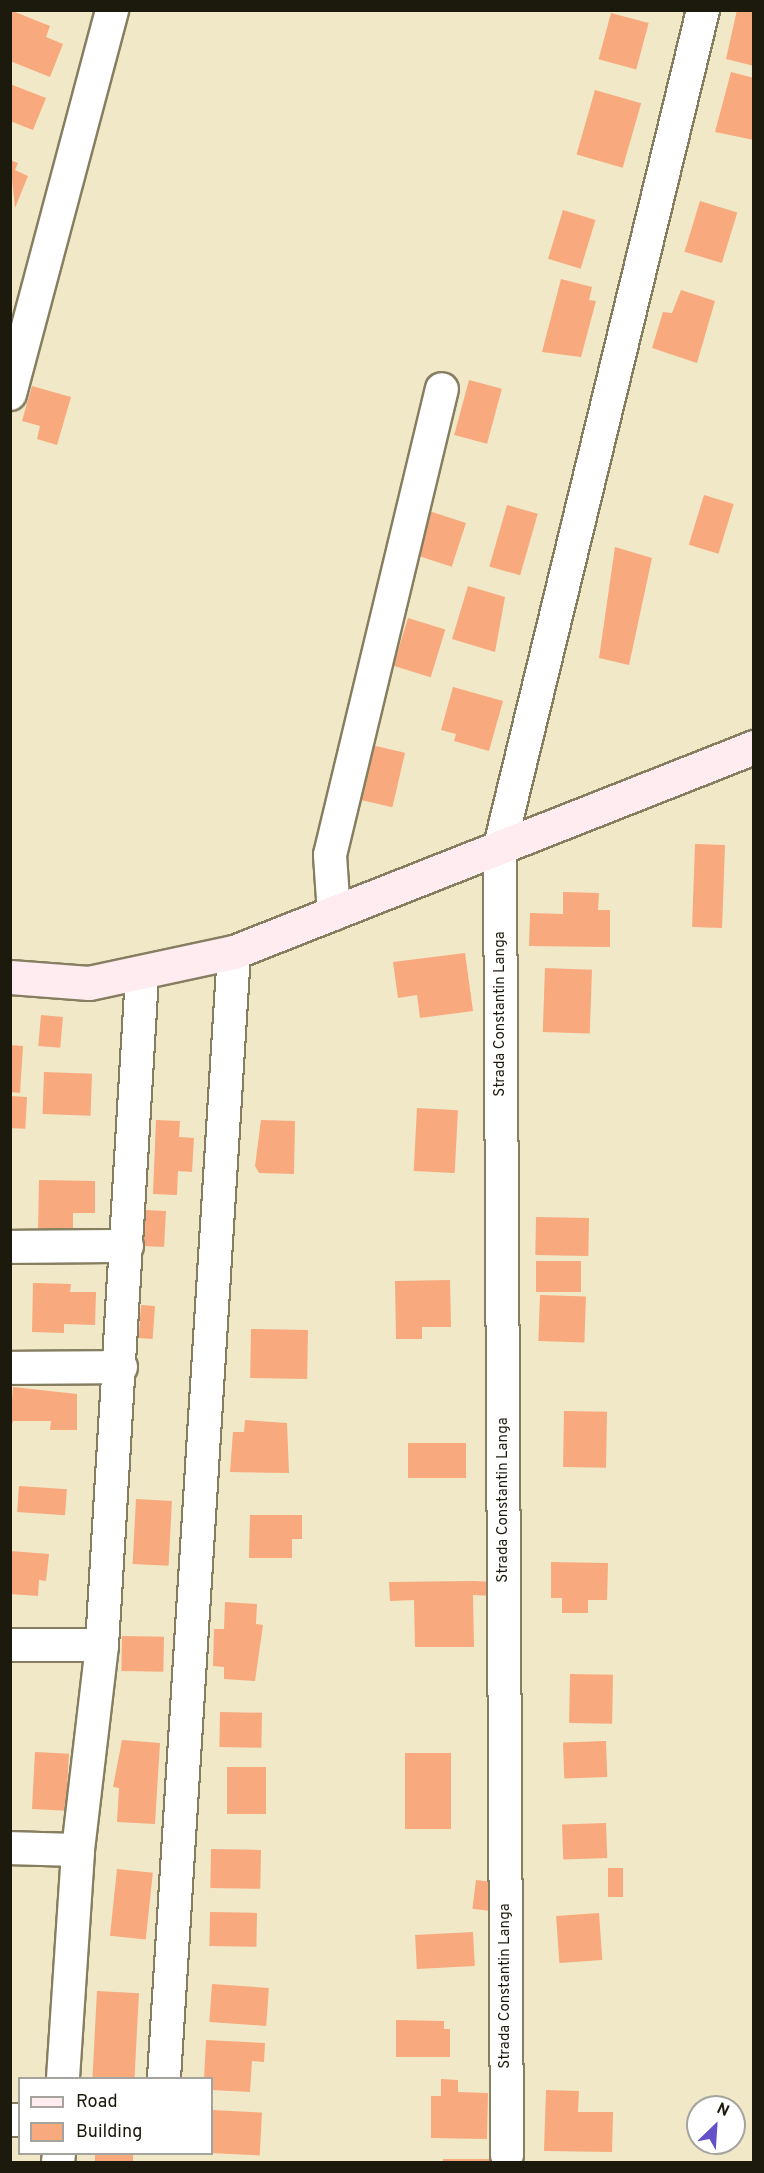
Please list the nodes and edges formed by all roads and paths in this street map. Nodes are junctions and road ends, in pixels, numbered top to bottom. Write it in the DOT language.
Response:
graph roads {
  1 [pos="112,10"];
  2 [pos="703,10"];
  3 [pos="442,389"];
  4 [pos="10,394"];
  5 [pos="753,747"];
  6 [pos="500,846"];
  7 [pos="334,914"];
  8 [pos="234,952"];
  9 [pos="142,976"];
  10 [pos="10,977"];
  11 [pos="127,1245"];
  12 [pos="10,1247"];
  13 [pos="121,1367"];
  14 [pos="10,1368"];
  15 [pos="10,1645"];
  16 [pos="102,1646"];
  17 [pos="10,1848"];
  18 [pos="78,1850"];
  19 [pos="63,2077"];
  20 [pos="164,2077"];
  21 [pos="507,2155"];
  1 -- 4 [label="street"];
  2 -- 6 [label="street, Strada Constantin Langa"];
  3 -- 7 [label="street"];
  5 -- 6 [label="main road"];
  6 -- 7 [label="main road"];
  6 -- 21 [label="street, Strada Constantin Langa"];
  7 -- 8 [label="main road"];
  8 -- 9 [label="main road"];
  8 -- 20 [label="street"];
  9 -- 10 [label="main road"];
  9 -- 11 [label="street"];
  11 -- 12 [label="street"];
  11 -- 13 [label="street"];
  13 -- 14 [label="street"];
  13 -- 16 [label="street"];
  15 -- 16 [label="street"];
  16 -- 18 [label="street"];
  17 -- 18 [label="street"];
  18 -- 19 [label="street"];
}
